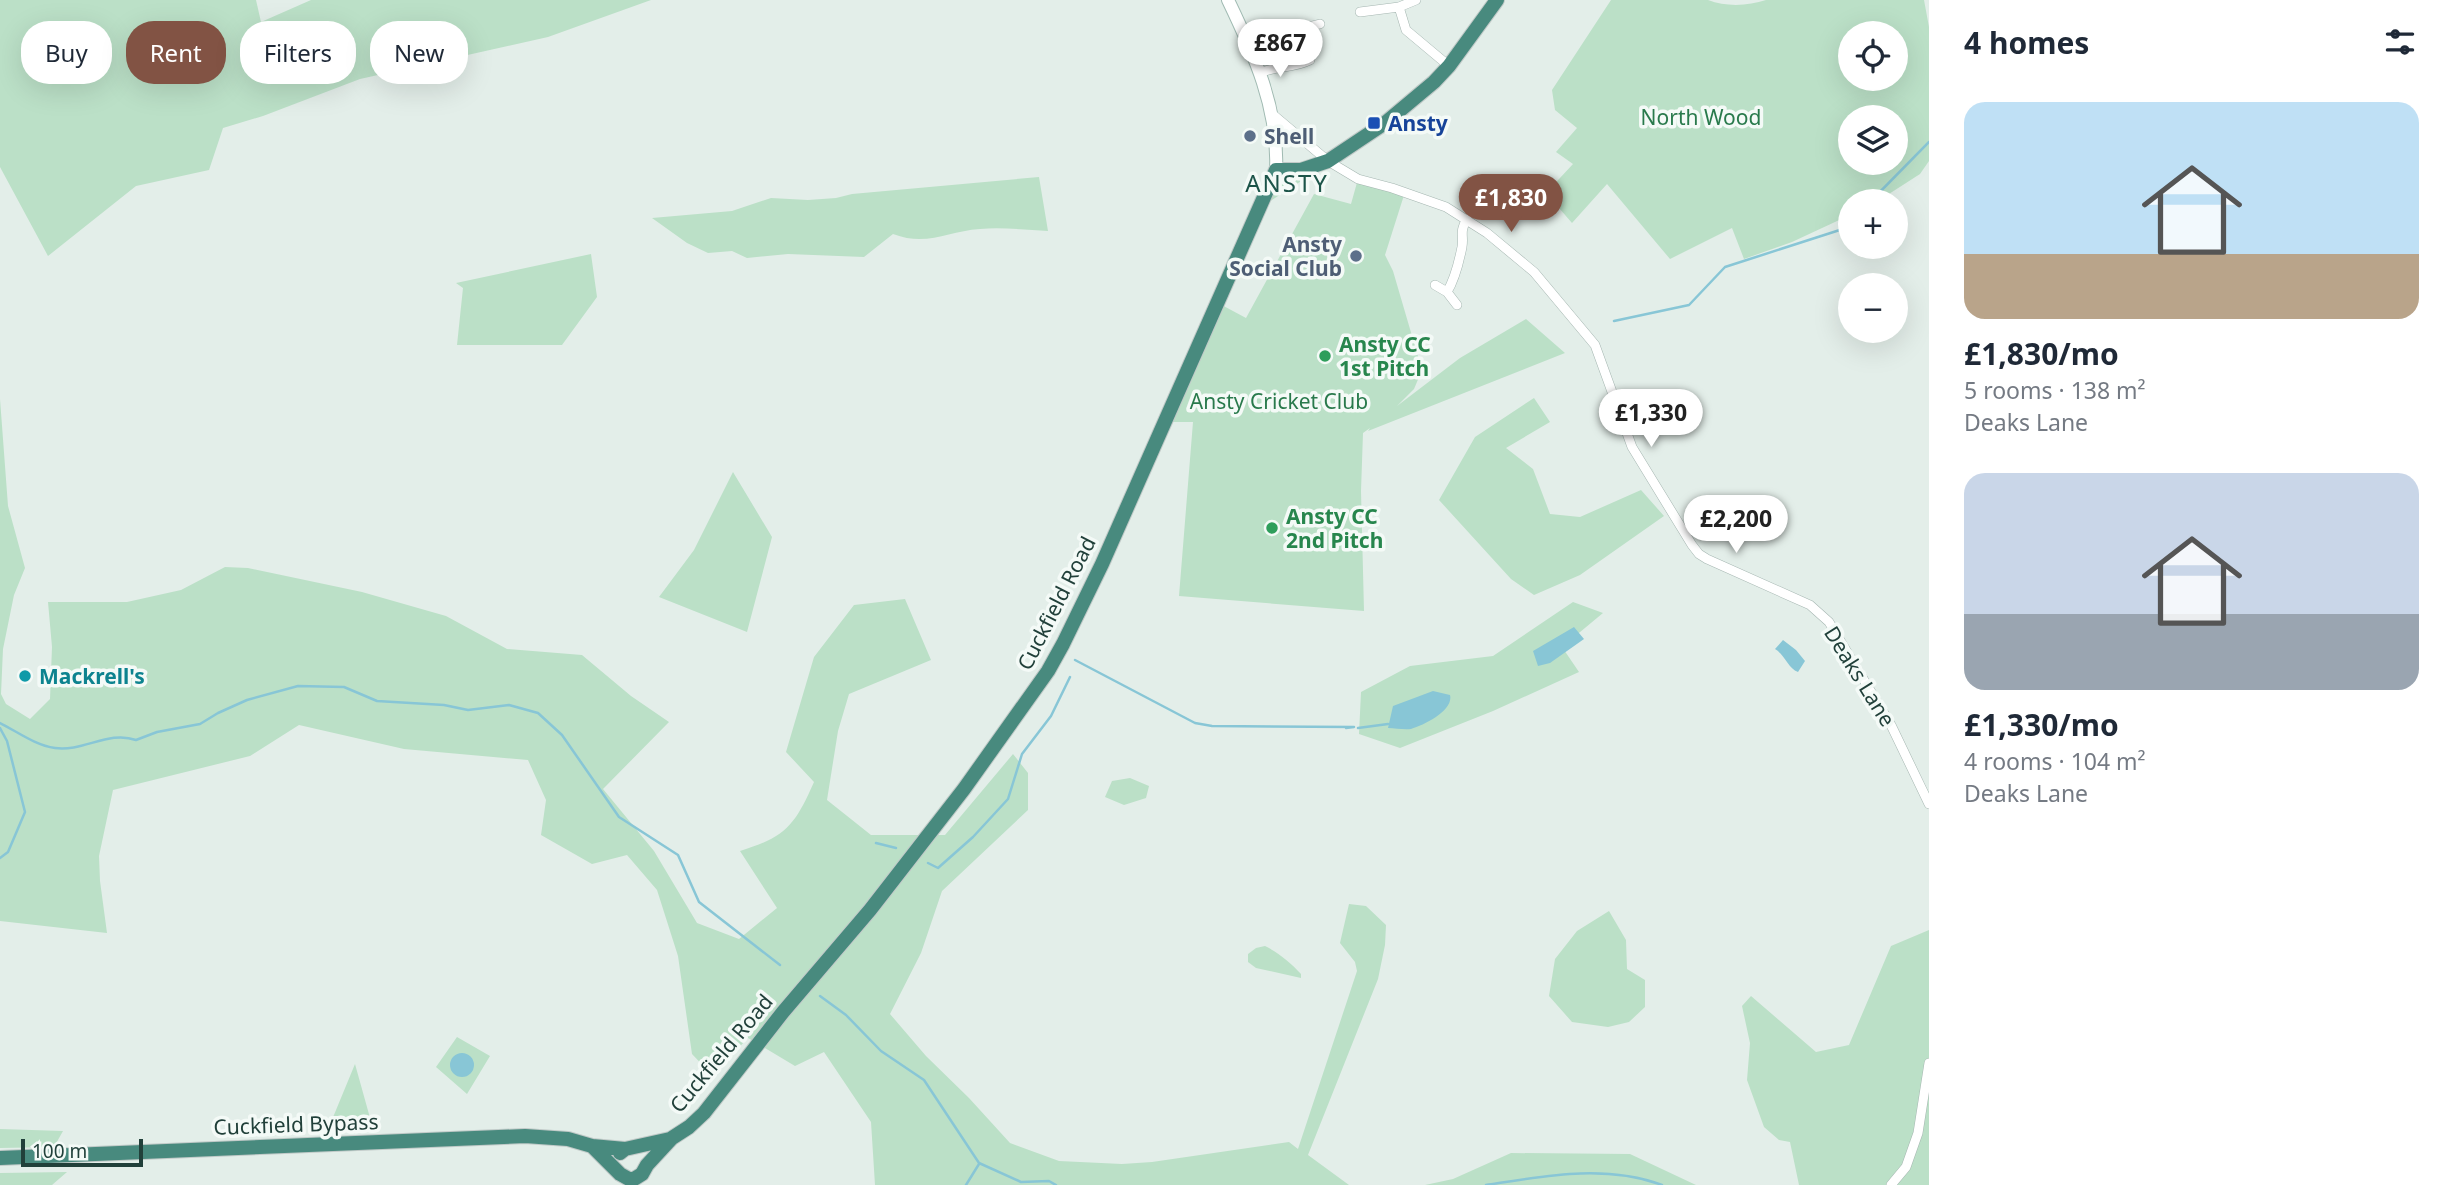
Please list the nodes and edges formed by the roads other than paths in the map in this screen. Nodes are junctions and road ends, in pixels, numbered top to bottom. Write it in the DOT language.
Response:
graph roads {
  1 [pos="1228,0"];
  2 [pos="1416,0"];
  3 [pos="1497,0"];
  4 [pos="1399,7"];
  5 [pos="1360,12"];
  6 [pos="1320,24"];
  7 [pos="1304,28"];
  8 [pos="1291,31"];
  9 [pos="1449,66"];
  10 [pos="1260,73"];
  11 [pos="1271,113"];
  12 [pos="1328,161"];
  13 [pos="1276,170"];
  14 [pos="1467,219"];
  15 [pos="1435,285"];
  16 [pos="1447,292"];
  17 [pos="1457,305"];
  18 [pos="1929,804"];
  19 [pos="1929,1063"];
  20 [pos="671,1138"];
  21 [pos="592,1146"];
  22 [pos="630,1149"];
  23 [pos="0,1158"];
  24 [pos="643,1175"];
  25 [pos="622,1177"];
  26 [pos="1891,1185"];
  1 -- 10 [label="main road, Cuckfield Road"];
  2 -- 4 [label="street"];
  3 -- 9 [label="highway"];
  4 -- 5 [label="street"];
  4 -- 9 [label="street"];
  6 -- 7 [label="street"];
  7 -- 8 [label="street"];
  7 -- 10 [label="street"];
  9 -- 12 [label="highway"];
  10 -- 11 [label="main road, Cuckfield Road"];
  11 -- 12 [label="street, Deaks Lane"];
  11 -- 13 [label="main road, Cuckfield Road"];
  12 -- 13 [label="highway"];
  12 -- 14 [label="street, Deaks Lane"];
  13 -- 20 [label="highway, Cuckfield Road"];
  14 -- 16 [label="street"];
  14 -- 18 [label="street, Deaks Lane"];
  15 -- 16 [label="street"];
  16 -- 17 [label="street"];
  19 -- 26 [label="street"];
  20 -- 22 [label="highway, Cuckfield Road"];
  20 -- 24 [label="highway, Cuckfield Road"];
  21 -- 22 [label="highway, Cuckfield Bypass"];
  21 -- 23 [label="highway, Cuckfield Bypass"];
  21 -- 25 [label="highway"];
  22 -- 24 [label="highway"];
  22 -- 25 [label="highway"];
  24 -- 25 [label="highway"];
}
